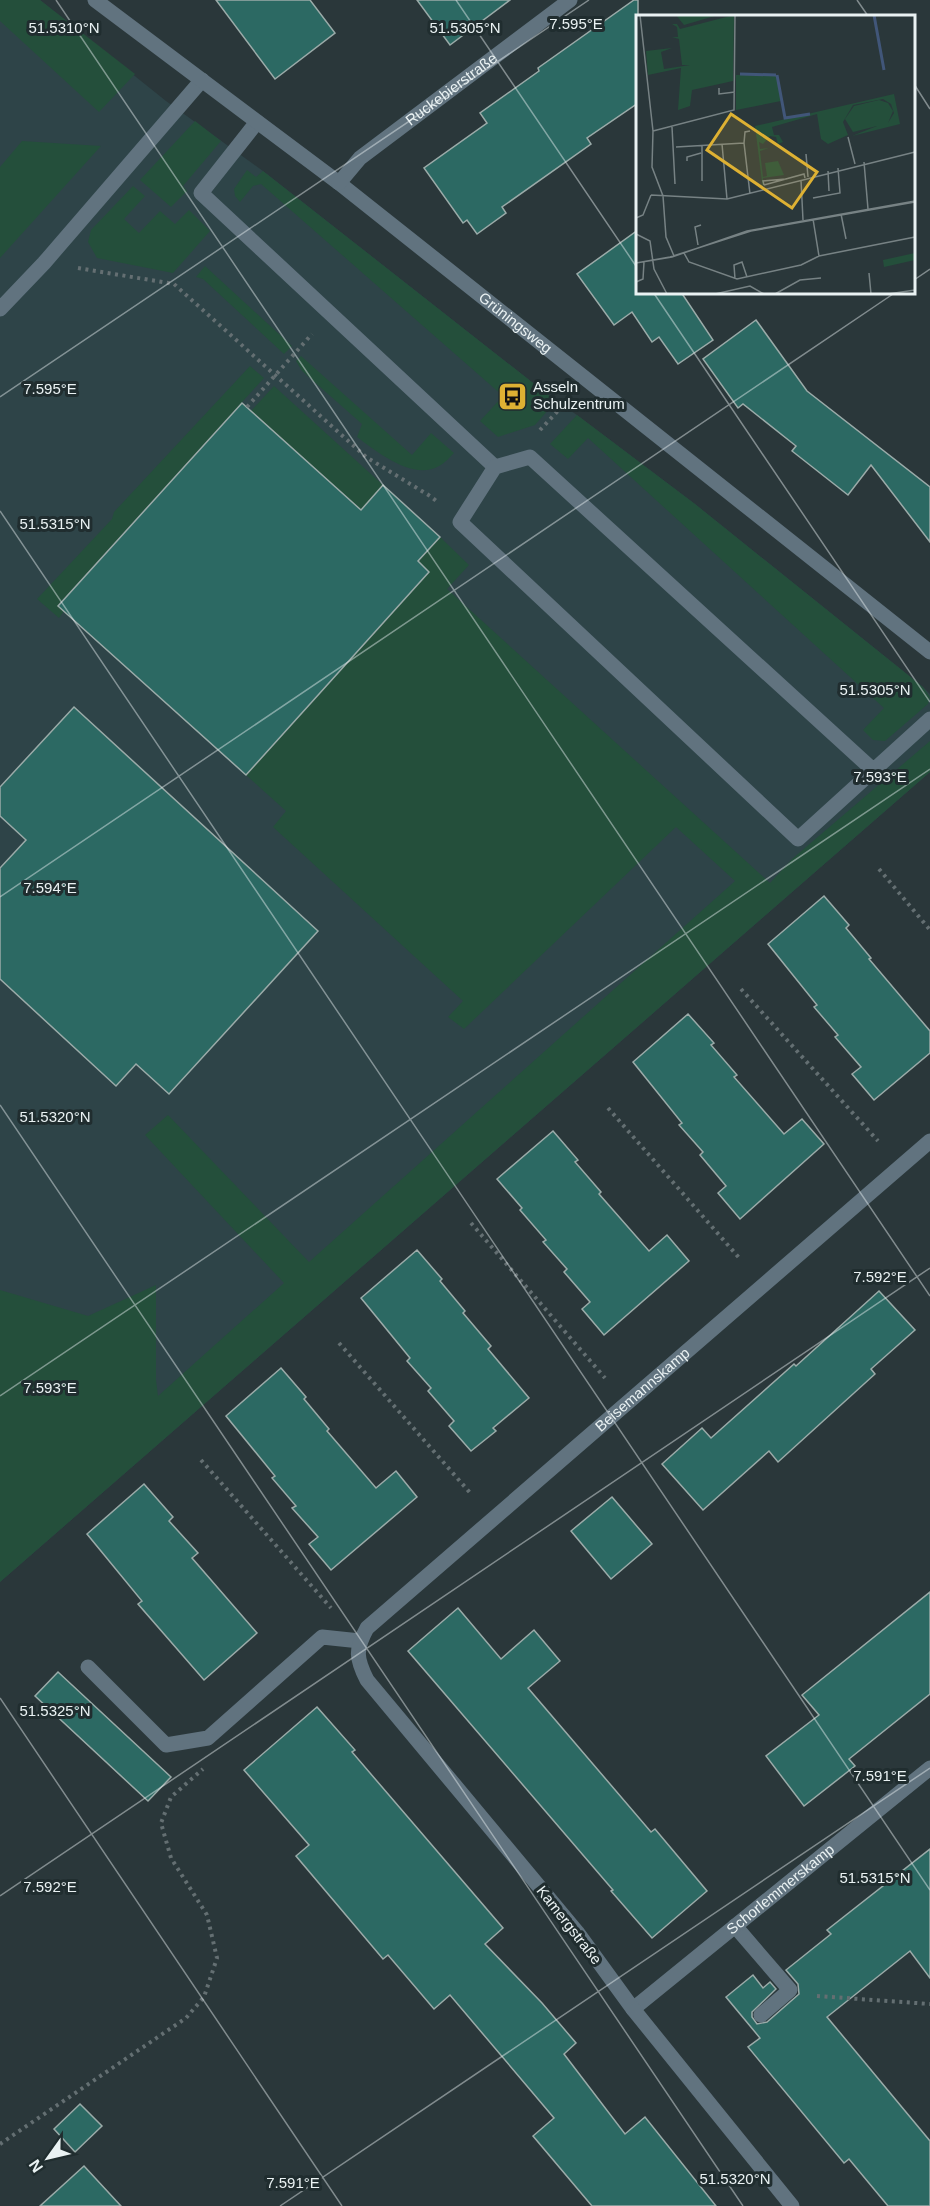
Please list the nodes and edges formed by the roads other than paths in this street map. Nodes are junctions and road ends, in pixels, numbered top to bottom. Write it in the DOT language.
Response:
graph roads {
  1 [pos="95,0"];
  2 [pos="570,0"];
  3 [pos="202,80"];
  4 [pos="257,122"];
  5 [pos="339,183"];
  6 [pos="0,309"];
  7 [pos="495,467"];
  8 [pos="930,652"];
  9 [pos="930,719"];
  10 [pos="873,771"];
  11 [pos="930,1141"];
  12 [pos="360,1641"];
  13 [pos="88,1667"];
  14 [pos="930,1768"];
  15 [pos="735,1926"];
  16 [pos="633,2009"];
  17 [pos="760,2015"];
  18 [pos="792,2206"];
  1 -- 3 [label="street, Grüningsweg"];
  2 -- 5 [label="street, Ruckebierstraße"];
  3 -- 4 [label="street, Grüningsweg"];
  3 -- 6 [label="street"];
  4 -- 5 [label="street, Grüningsweg"];
  4 -- 7 [label="street"];
  5 -- 8 [label="street, Grüningsweg"];
  7 -- 10 [label="street"];
  7 -- 10 [label="street"];
  9 -- 10 [label="street"];
  11 -- 12 [label="street, Beisemannskamp"];
  12 -- 13 [label="street"];
  12 -- 16 [label="street, Kamergstraße"];
  14 -- 15 [label="street, Schorlemmerskamp"];
  15 -- 16 [label="street, Schorlemmerskamp"];
  15 -- 17 [label="street"];
  16 -- 18 [label="street, Kamergstraße"];
}
